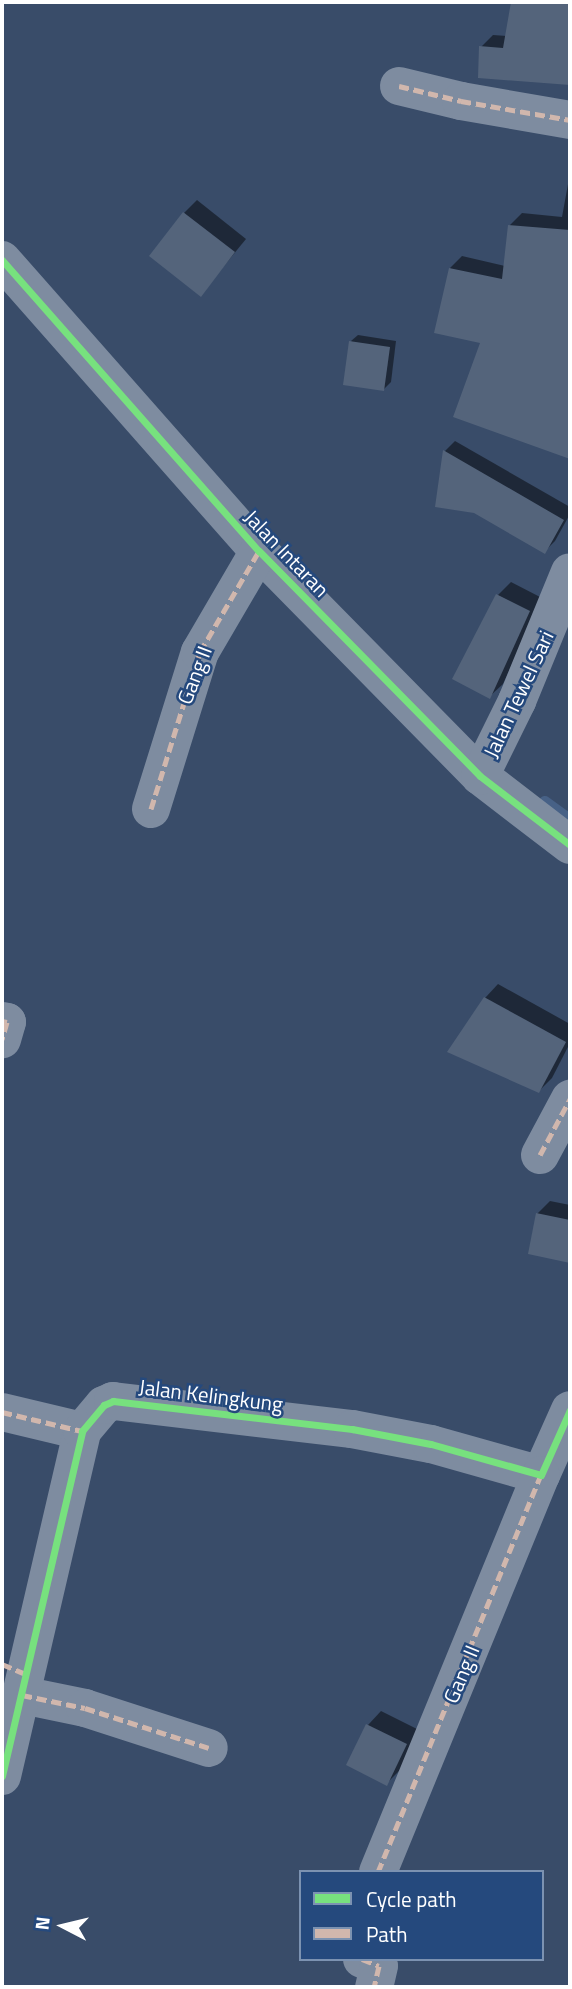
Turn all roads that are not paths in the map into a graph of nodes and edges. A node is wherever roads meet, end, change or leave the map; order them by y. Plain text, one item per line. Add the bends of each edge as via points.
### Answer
1 (399, 86) dead end
2 (570, 120) edge
3 (2, 260) edge
4 (258, 551) junction
5 (570, 572) edge
6 (480, 776) junction
7 (151, 809) dead end
8 (570, 845) edge
9 (2, 1021) edge
10 (2, 1039) edge
11 (570, 1099) edge
12 (540, 1155) dead end
13 (570, 1410) edge
14 (2, 1412) edge
15 (82, 1431) junction
16 (541, 1475) junction
17 (17, 1678) edge
18 (209, 1748) dead end
19 (2, 1776) edge
20 (379, 1870) edge
21 (367, 1961) edge
22 (374, 1987) edge

1 - 2 street
3 - 4 street, Jalan Intaran
4 - 6 street, Jalan Intaran
4 - 7 street, Gang II via 200,653
5 - 6 street, Jalan Tewel Sari via 517,701
6 - 8 street, Jalan Intaran
9 - 10 street via 7,1022
11 - 12 street
13 - 16 street
14 - 15 street
15 - 16 street, Jalan Kelingkung via 95,1412 113,1401 366,1432 431,1444
15 - 17 street, Jalan Kelingkung
16 - 20 street, Gang II
17 - 18 street via 85,1708
17 - 19 street, Jalan Kelingkung
21 - 22 street via 379,1966

